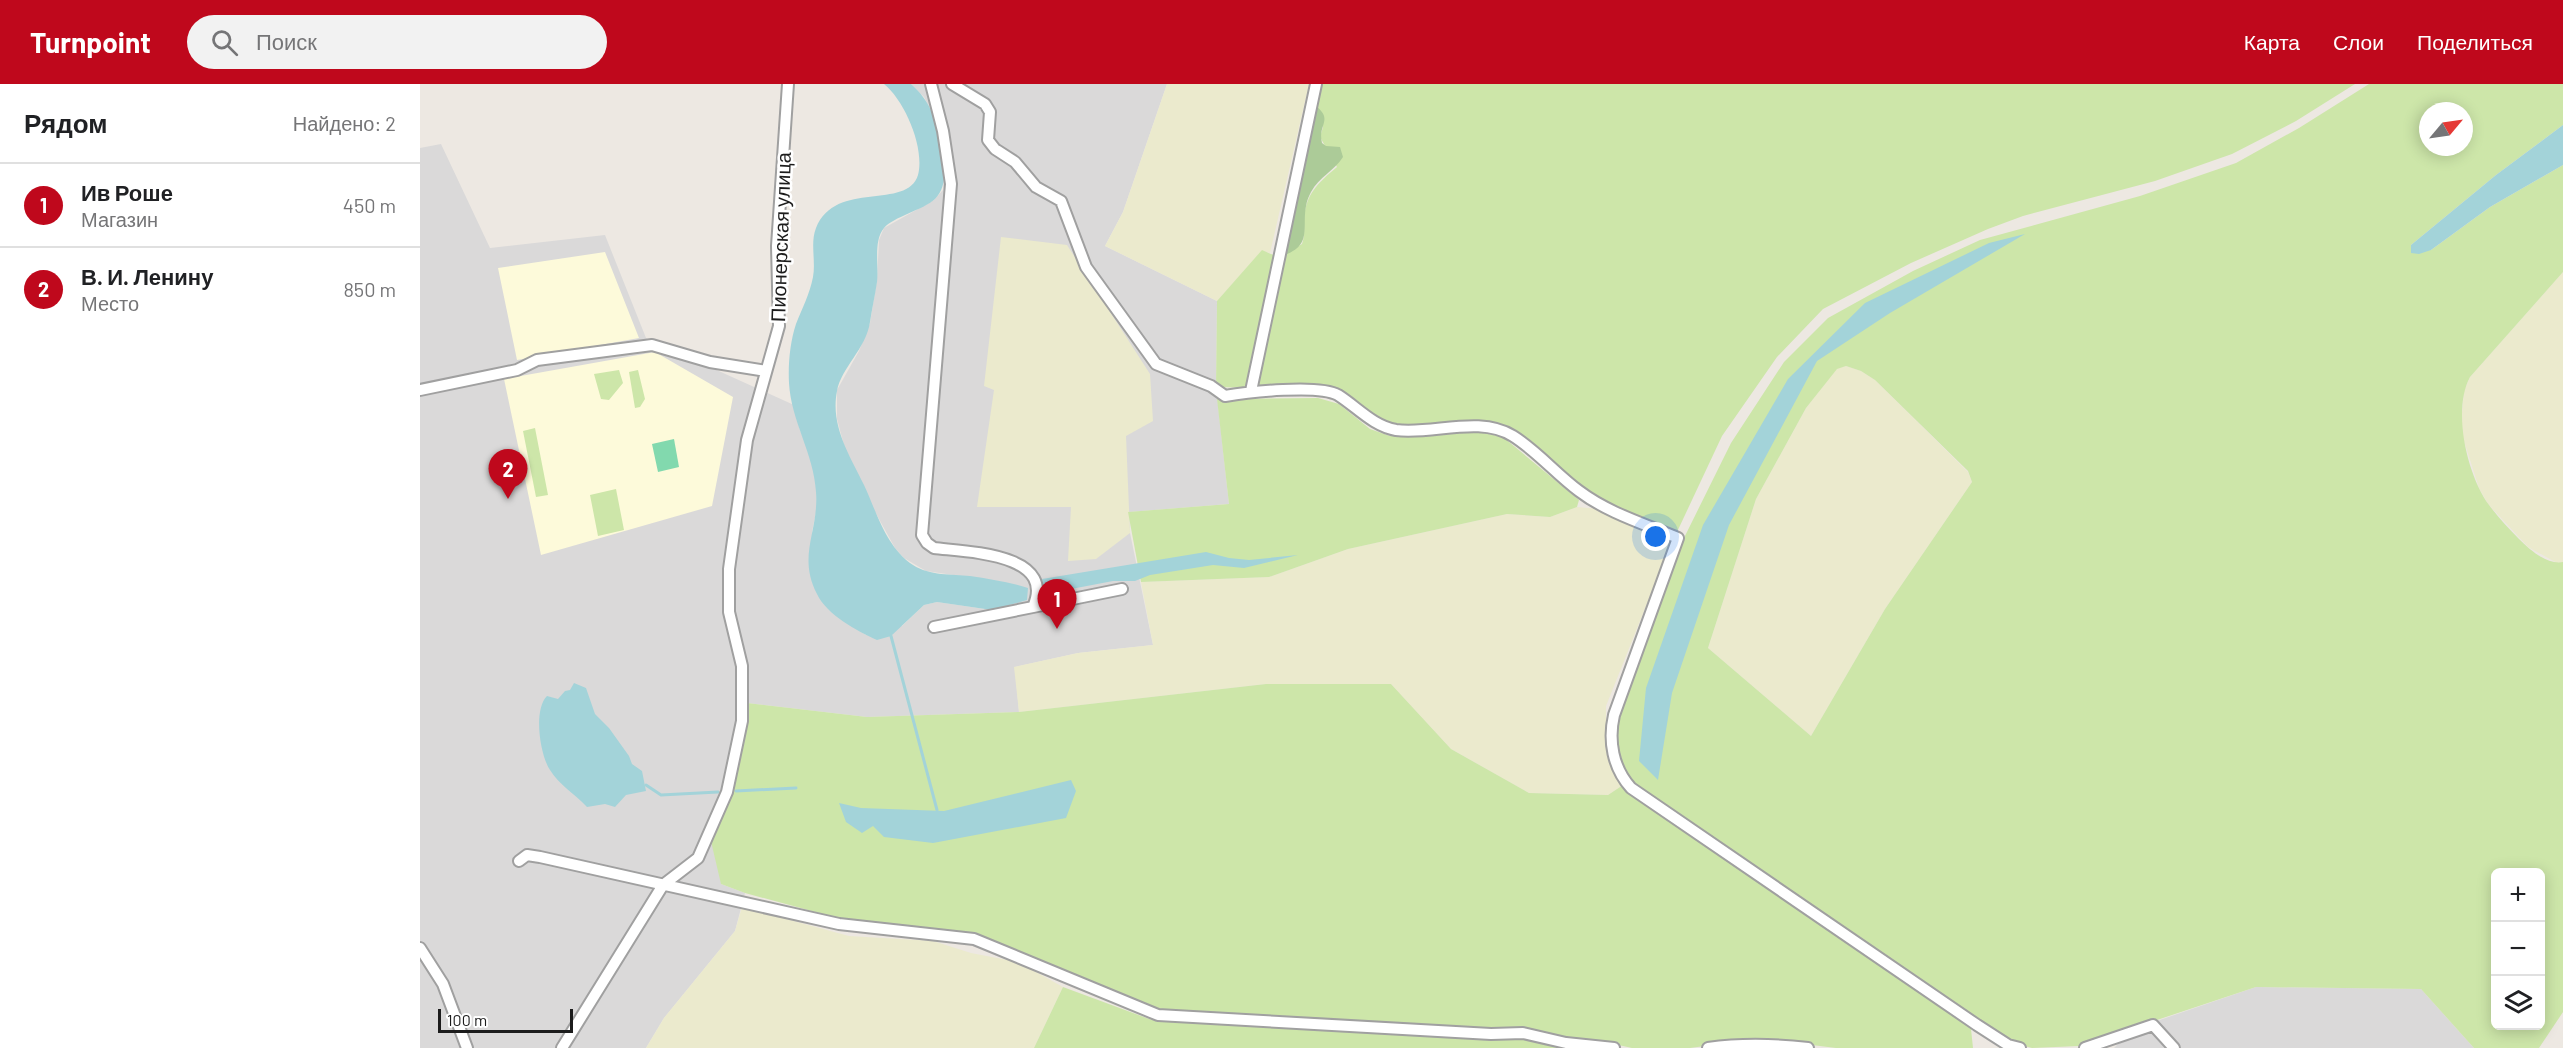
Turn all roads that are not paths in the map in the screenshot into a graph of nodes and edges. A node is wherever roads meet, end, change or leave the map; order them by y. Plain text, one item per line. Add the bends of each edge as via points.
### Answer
1 (788, 84) edge
2 (931, 84) edge
3 (952, 84) edge
4 (1316, 84) edge
5 (766, 371) junction
6 (420, 390) edge
7 (1251, 391) junction
8 (1122, 589) dead end
9 (1033, 607) junction
10 (934, 627) dead end
11 (519, 861) dead end
12 (663, 885) junction
13 (420, 948) edge
14 (467, 1048) edge
15 (562, 1048) edge
16 (1614, 1048) edge
17 (1708, 1048) edge
18 (1808, 1048) edge
19 (2020, 1048) edge
20 (2085, 1048) edge
21 (2174, 1048) edge

1 - 5 street, Пионерская улица via 777,246 779,326
2 - 9 street via 951,184 922,535 934,548 1002,557 1026,567 1035,579 1038,596
3 - 7 street via 985,104 990,112 988,140 995,149 1015,162 1036,187 1061,201 1086,267 1156,364 1211,386 1225,396
4 - 7 street
5 - 6 street via 710,362 652,345 537,360 517,370
5 - 12 street, Пионерская улица via 747,440 729,569 729,612 742,666 742,721 727,792 698,858
7 - 19 street via 1336,394 1366,417 1396,430 1494,428 1512,436 1597,503 1678,538 1611,728 1613,756 1624,780 1977,1025 2008,1045
8 - 9 street
9 - 10 street
11 - 12 street via 533,856
12 - 15 street
12 - 16 street via 839,924 974,939 1158,1014 1523,1033
13 - 14 street via 443,984
17 - 18 street via 1771,1043
20 - 21 street via 2153,1025

